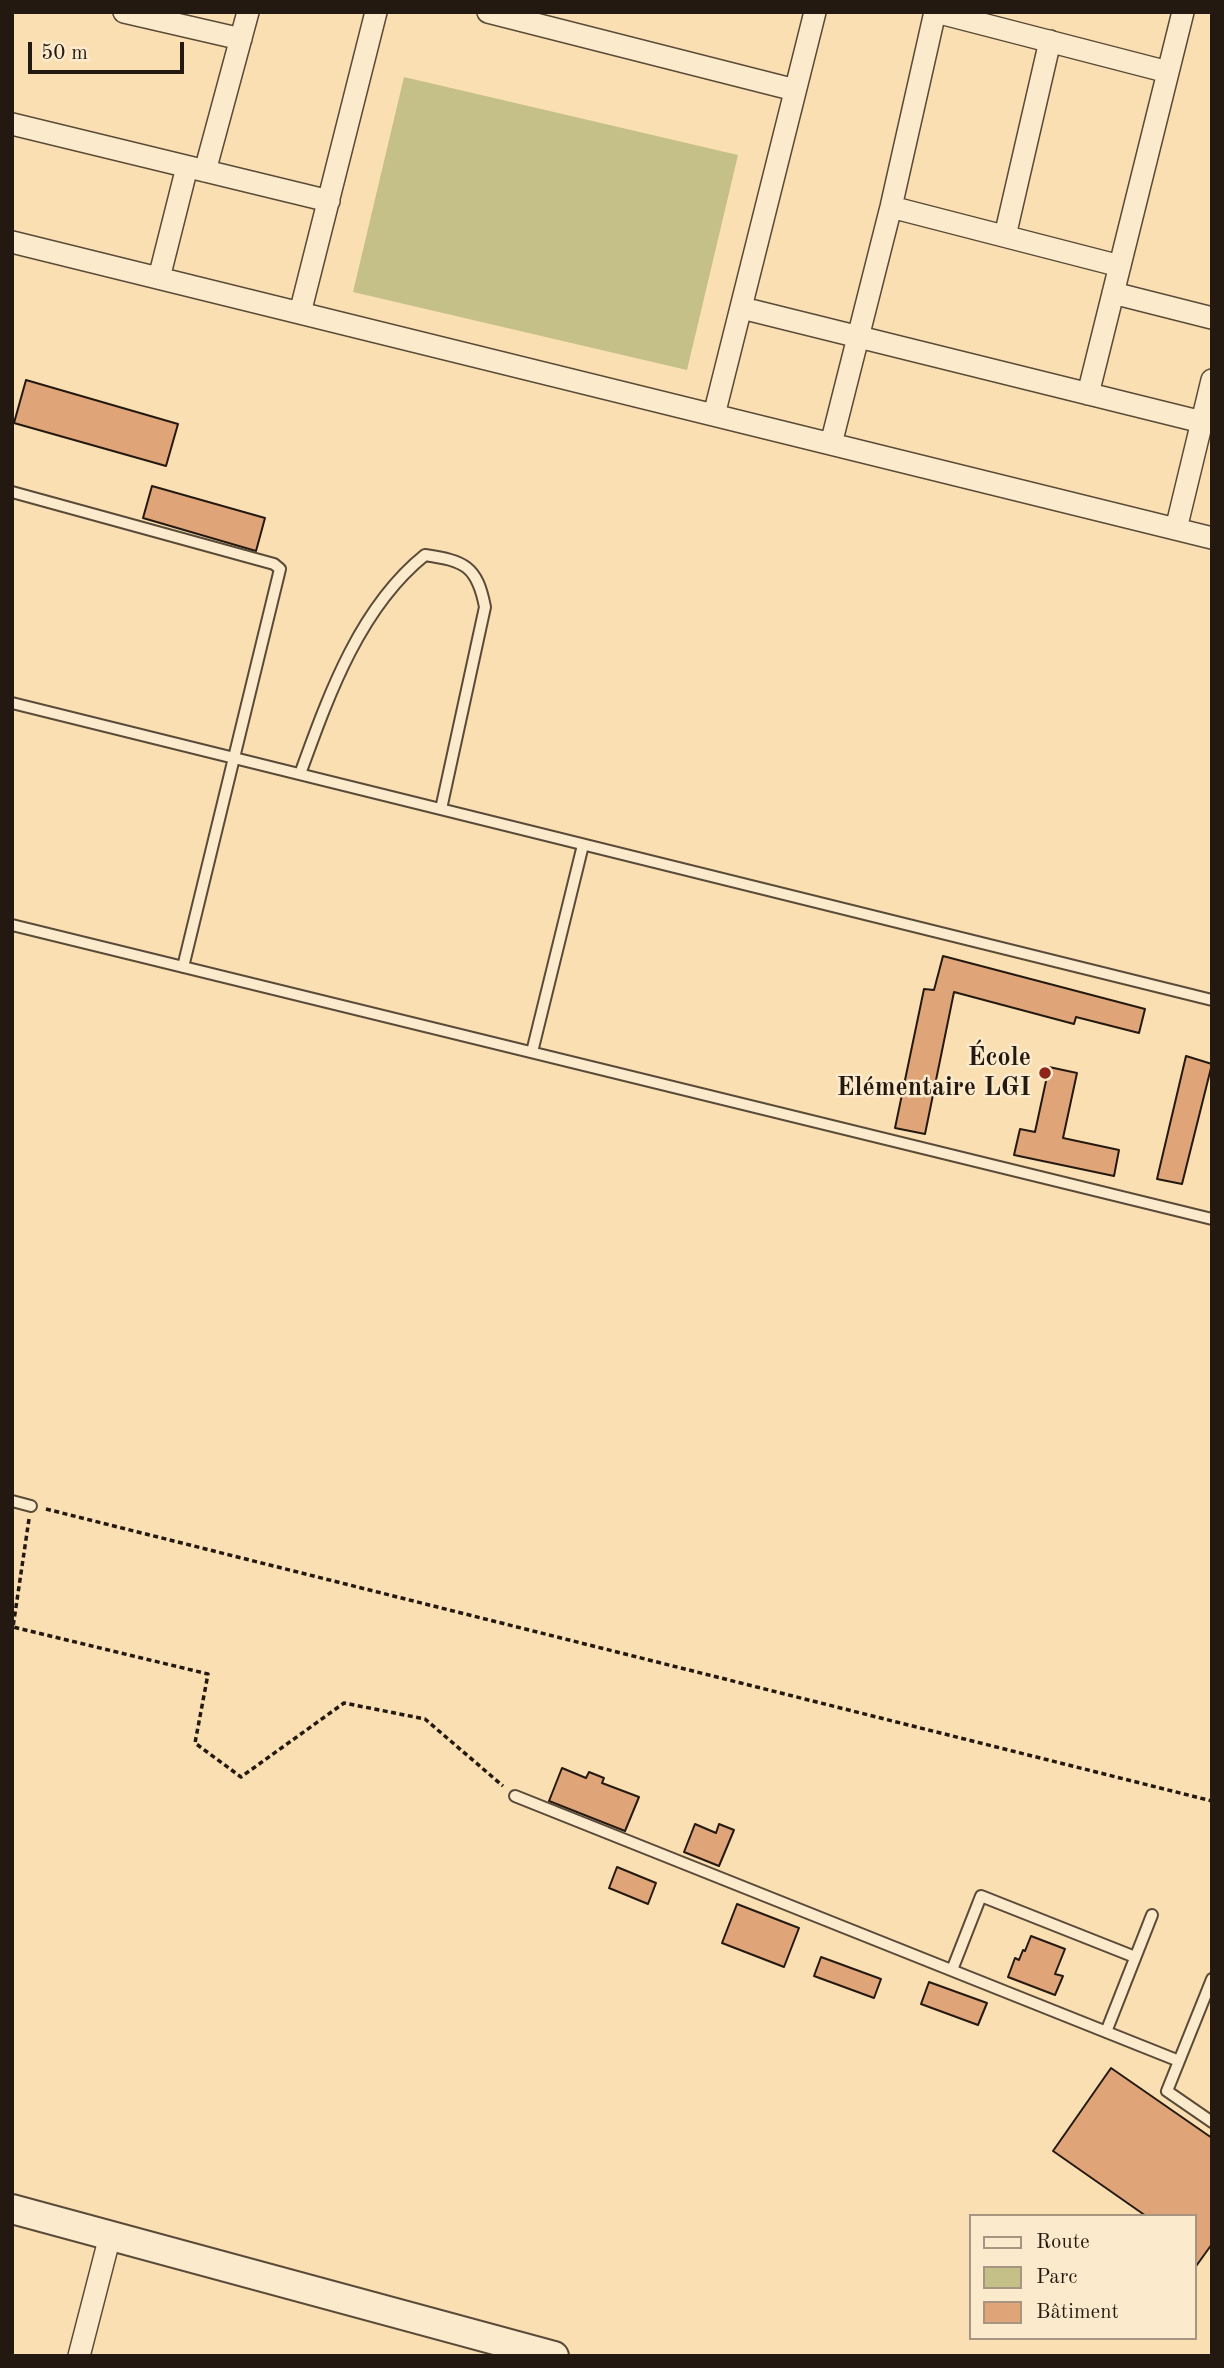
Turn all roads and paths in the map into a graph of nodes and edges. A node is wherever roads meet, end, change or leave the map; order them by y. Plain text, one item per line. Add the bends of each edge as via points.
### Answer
1 (124, 12) edge
2 (248, 12) edge
3 (376, 12) edge
4 (488, 12) edge
5 (815, 12) edge
6 (936, 12) edge
7 (1183, 12) edge
8 (240, 39) junction
9 (1050, 41) junction
10 (1168, 72) junction
11 (795, 90) junction
12 (12, 124) edge
13 (196, 169) junction
14 (329, 201) junction
15 (891, 207) junction
16 (1005, 236) junction
17 (12, 242) edge
18 (1120, 266) junction
19 (159, 278) junction
20 (1113, 293) junction
21 (742, 308) junction
22 (300, 313) junction
23 (1212, 318) edge
24 (858, 337) junction
25 (1212, 380) edge
26 (1088, 394) junction
27 (1206, 412) edge
28 (714, 415) junction
29 (831, 444) junction
30 (12, 492) edge
31 (1175, 529) junction
32 (1212, 538) edge
33 (12, 703) edge
34 (232, 758) junction
35 (300, 774) junction
36 (441, 809) junction
37 (583, 845) junction
38 (12, 925) edge
39 (183, 967) junction
40 (1212, 1000) edge
41 (532, 1052) junction
42 (1212, 1219) edge
43 (12, 1501) edge
44 (31, 1506) junction
45 (515, 1796) joint
46 (1212, 1801) edge
47 (1152, 1915) dead end
48 (1135, 1957) junction
49 (951, 1970) junction
50 (1212, 1979) edge
51 (1106, 2032) junction
52 (1179, 2061) junction
53 (1212, 2122) edge
54 (12, 2209) edge
55 (110, 2236) junction
56 (79, 2356) edge
57 (554, 2356) edge

1 - 8 street
2 - 8 street
3 - 14 street
4 - 11 street
5 - 11 street
6 - 9 street
6 - 15 street
7 - 10 street
8 - 13 street
9 - 10 street
9 - 16 street
10 - 18 street
11 - 21 street
12 - 13 street
13 - 14 street
13 - 19 street
14 - 22 street
15 - 16 street
15 - 24 street
16 - 18 street
17 - 19 street
18 - 20 street
19 - 22 street
20 - 23 street
20 - 26 street
21 - 24 street
21 - 28 street
22 - 28 street
24 - 26 street
24 - 29 street
25 - 27 street
26 - 27 street
27 - 31 street
28 - 29 street
29 - 31 street
30 - 34 lane via 278,566
31 - 32 street
33 - 34 lane
34 - 35 lane
34 - 39 lane
35 - 36 lane
35 - 36 lane via 324,709 364,626 404,572 425,555 447,558 470,569 480,581 485,607
36 - 37 lane
37 - 40 lane
37 - 41 lane
38 - 39 lane
39 - 41 lane
41 - 42 lane
43 - 44 lane
44 - 45 path via 13,1627 208,1674 195,1743 241,1777 344,1703 425,1720
44 - 46 path
45 - 49 lane
47 - 48 lane
48 - 49 lane via 981,1896
48 - 51 lane
49 - 51 lane
50 - 52 lane
51 - 52 lane
52 - 53 lane via 1167,2091
54 - 55 street
55 - 56 street
55 - 57 street

